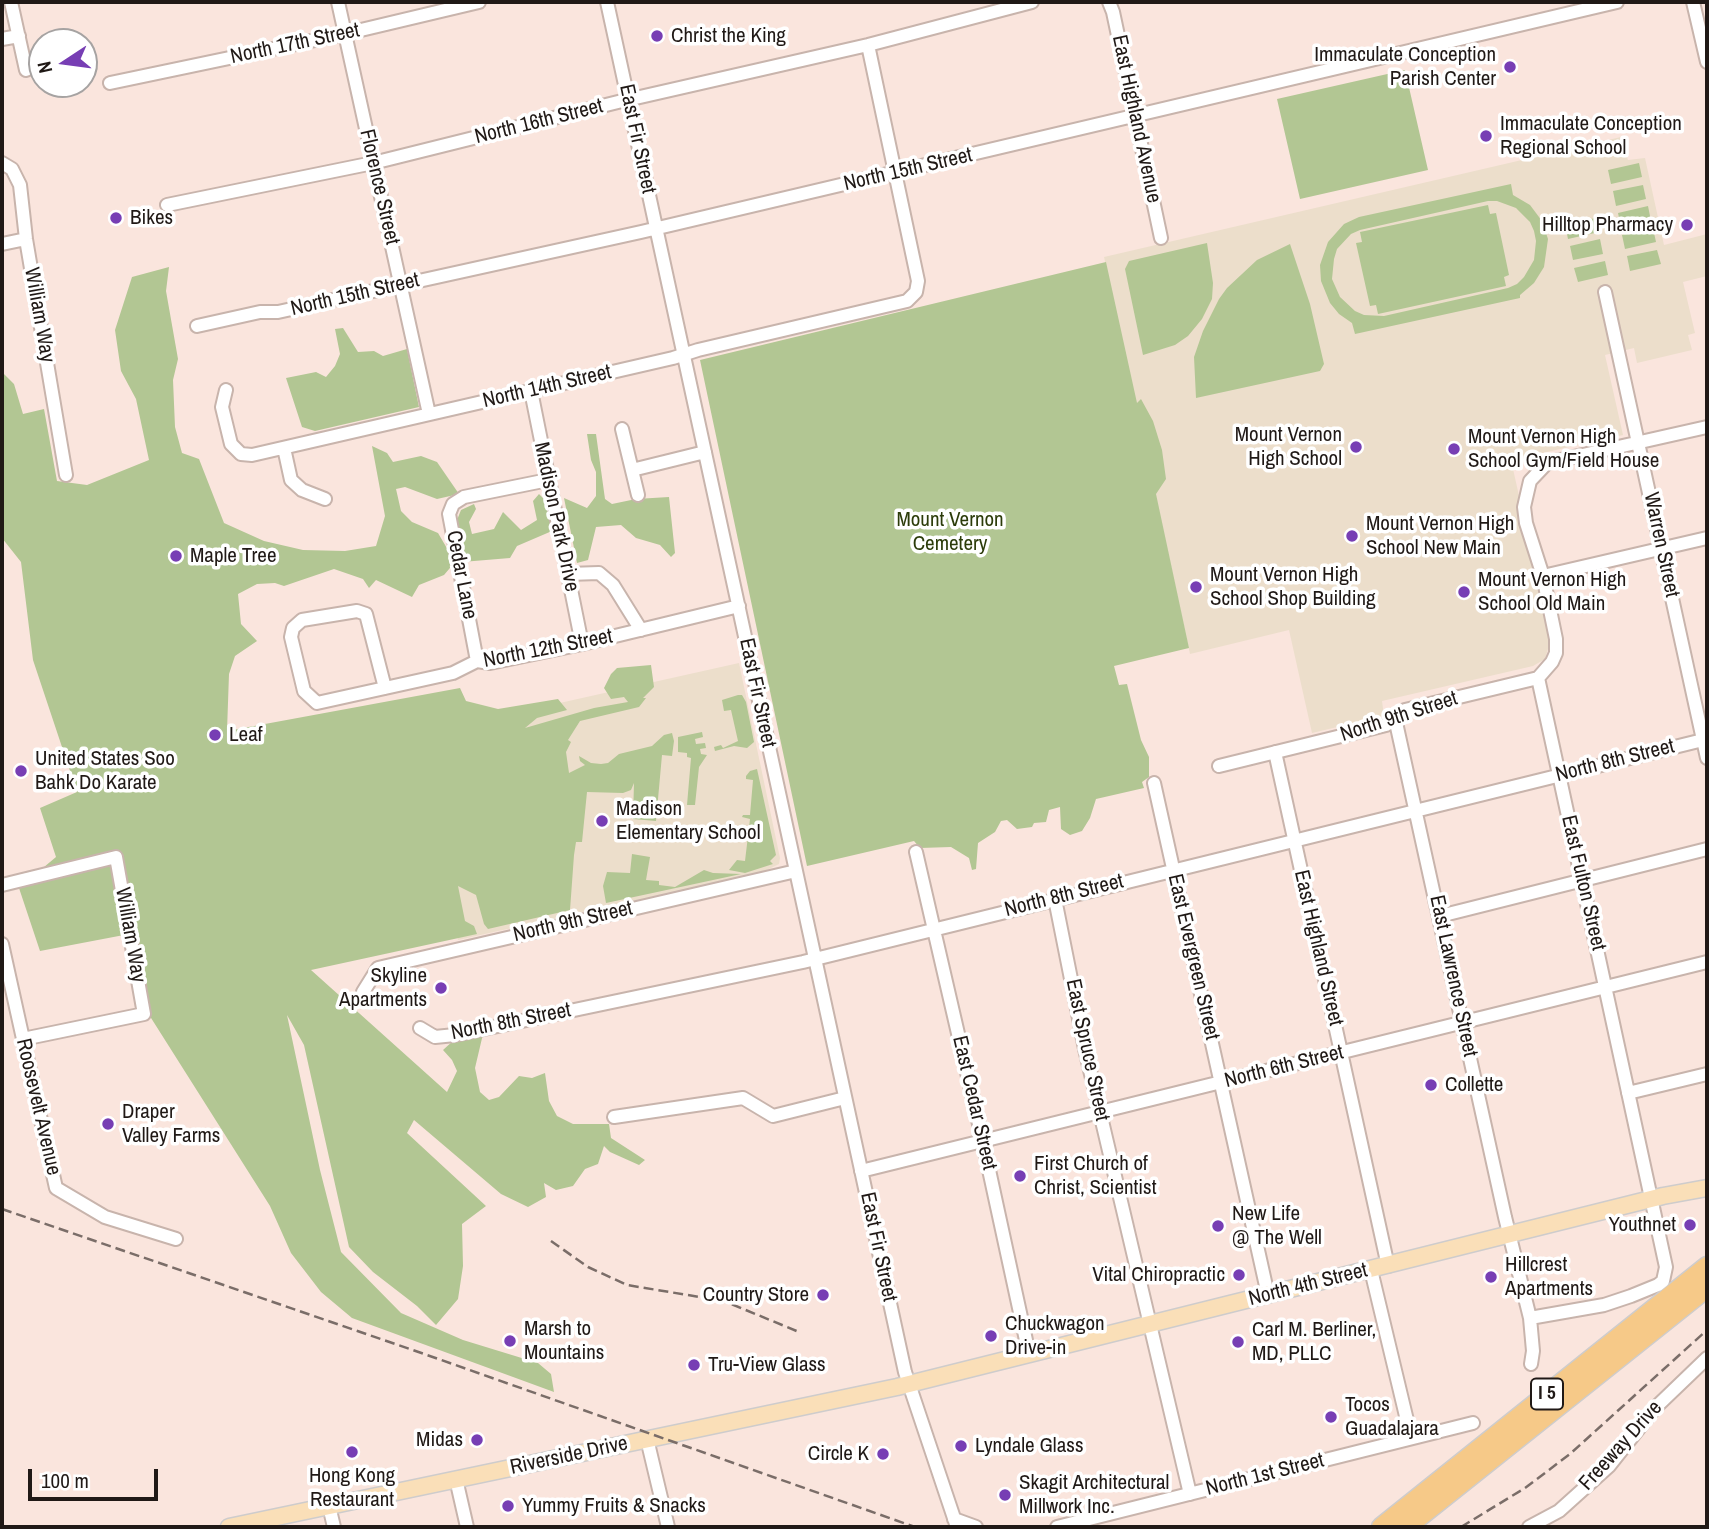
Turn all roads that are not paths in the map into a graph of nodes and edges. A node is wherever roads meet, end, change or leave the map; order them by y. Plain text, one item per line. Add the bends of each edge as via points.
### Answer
1 (11, 2) edge
2 (338, 2) edge
3 (479, 2) edge
4 (607, 2) edge
5 (1032, 2) edge
6 (1109, 2) edge
7 (1617, 2) edge
8 (1693, 2) edge
9 (344, 34) junction
10 (19, 36) junction
11 (2, 39) edge
12 (868, 45) junction
13 (1707, 62) edge
14 (26, 70) dead end
15 (110, 83) dead end
16 (628, 100) junction
17 (1136, 117) junction
18 (2, 163) edge
19 (373, 163) junction
20 (896, 173) junction
21 (167, 205) dead end
22 (656, 228) junction
23 (1161, 238) dead end
24 (26, 239) junction
25 (2, 244) edge
26 (402, 284) junction
27 (1605, 292) dead end
28 (197, 326) dead end
29 (684, 354) junction
30 (226, 390) dead end
31 (531, 391) junction
32 (429, 414) junction
33 (1707, 427) edge
34 (622, 429) dead end
35 (1638, 442) junction
36 (284, 448) junction
37 (705, 452) junction
38 (632, 470) junction
39 (66, 475) dead end
40 (548, 480) junction
41 (638, 495) dead end
42 (325, 499) dead end
43 (1707, 538) edge
44 (1661, 548) junction
45 (568, 573) junction
46 (1543, 576) junction
47 (739, 606) junction
48 (641, 630) junction
49 (583, 644) junction
50 (477, 661) junction
51 (1538, 678) junction
52 (386, 688) junction
53 (1395, 718) junction
54 (1705, 739) edge
55 (1275, 752) junction
56 (1707, 758) edge
57 (1219, 766) dead end
58 (1558, 775) junction
59 (1154, 783) dead end
60 (1417, 810) junction
61 (1294, 840) junction
62 (1707, 849) edge
63 (916, 852) dead end
64 (1173, 870) junction
65 (796, 871) junction
66 (1582, 881) junction
67 (2, 885) edge
68 (1055, 899) junction
69 (1440, 916) junction
70 (935, 928) junction
71 (2, 944) edge
72 (815, 959) junction
73 (1707, 962) edge
74 (1606, 988) junction
75 (363, 992) dead end
76 (1463, 1022) junction
77 (420, 1028) dead end
78 (23, 1039) junction
79 (1341, 1052) junction
80 (1707, 1074) edge
81 (1221, 1083) junction
82 (1628, 1093) junction
83 (845, 1098) junction
84 (1100, 1112) junction
85 (614, 1116) dead end
86 (983, 1141) junction
87 (861, 1171) junction
88 (1707, 1188) edge
89 (1651, 1200) junction
90 (1509, 1235) junction
91 (176, 1239) dead end
92 (1388, 1266) junction
93 (1707, 1266) edge
94 (1371, 1270) junction
95 (1707, 1288) edge
96 (1268, 1295) junction
97 (1530, 1318) junction
98 (1150, 1324) junction
99 (1029, 1354) junction
100 (1707, 1358) edge
101 (1531, 1364) dead end
102 (909, 1384) junction
103 (1473, 1423) dead end
104 (1411, 1437) junction
105 (647, 1439) junction
106 (456, 1479) junction
107 (1190, 1494) junction
108 (329, 1506) junction
109 (956, 1523) edge
110 (1384, 1525) edge
111 (229, 1527) edge
112 (334, 1527) edge
113 (467, 1527) edge
114 (668, 1527) edge
115 (976, 1527) edge
116 (1058, 1527) edge
117 (1407, 1527) edge
118 (1529, 1527) edge

1 - 10 street
2 - 9 street, Florence Street
3 - 9 street, North 17th Street
4 - 16 street, East Fir Street
5 - 12 street, North 16th Street
6 - 17 street, East Highland Avenue
7 - 17 street, North 15th Street
8 - 13 street
9 - 15 street, North 17th Street
9 - 19 street, Florence Street
10 - 11 street
10 - 14 street
12 - 16 street, North 16th Street
12 - 20 street
16 - 19 street, North 16th Street
16 - 22 street, East Fir Street
17 - 20 street, North 15th Street
17 - 23 street, East Highland Avenue
18 - 24 street, William Way via 12,169 19,186
19 - 21 street, North 16th Street
19 - 26 street, Florence Street
20 - 22 street, North 15th Street
20 - 29 street, North 14th Street via 918,281 916,292 907,301
22 - 26 street, North 15th Street
22 - 29 street, East Fir Street
24 - 25 street
24 - 39 street, William Way
26 - 28 street, North 15th Street
26 - 32 street, Florence Street
27 - 35 street, Warren Street
29 - 31 street, North 14th Street
29 - 37 street, East Fir Street
30 - 36 street, North 14th Street via 222,407 231,444 252,456
31 - 32 street, North 14th Street
31 - 40 street, Madison Park Drive
32 - 36 street, North 14th Street
33 - 35 street
34 - 38 street
35 - 44 street, Warren Street
35 - 46 street via 1539,468 1530,481 1524,507
36 - 42 street via 291,480
37 - 38 street
37 - 47 street, East Fir Street
38 - 41 street
40 - 45 street, Madison Park Drive
40 - 50 street, Cedar Lane via 464,497 453,504 449,514
43 - 44 street
44 - 46 street
44 - 54 street, Warren Street
45 - 48 street via 599,573 613,584
45 - 49 street, Madison Park Drive
46 - 51 street via 1556,653
47 - 48 street, North 12th Street
47 - 65 street, East Fir Street
48 - 49 street, North 12th Street
49 - 50 street, North 12th Street via 490,663
50 - 52 street, North 12th Street via 453,673
51 - 53 street, North 9th Street via 1405,710
51 - 58 street, East Fulton Street
52 - 52 street, North 12th Street via 366,614 357,611 302,620 293,628 291,637 304,691 317,704
53 - 55 street, North 9th Street via 1385,725
53 - 60 street, East Lawrence Street
54 - 56 street, Warren Street
54 - 58 street, North 8th Street
55 - 57 street, North 9th Street
55 - 61 street, East Highland Street
58 - 60 street, North 8th Street
58 - 66 street, East Fulton Street
59 - 64 street, East Evergreen Street
60 - 61 street, North 8th Street
60 - 69 street, East Lawrence Street
61 - 64 street, North 8th Street
61 - 79 street, East Highland Street
62 - 66 street
63 - 70 street, East Cedar Street
64 - 68 street, North 8th Street
64 - 81 street, East Evergreen Street
65 - 72 street, East Fir Street
65 - 75 street, North 9th Street via 377,968
66 - 69 street
66 - 74 street, East Fulton Street
67 - 78 street, William Way via 116,857 144,1014
68 - 70 street, North 8th Street
68 - 84 street, East Spruce Street
69 - 76 street, East Lawrence Street
70 - 72 street, North 8th Street
70 - 86 street, East Cedar Street
71 - 78 street, Roosevelt Avenue
72 - 77 street, North 8th Street via 455,1035 435,1037
72 - 83 street, East Fir Street
73 - 74 street, North 6th Street
74 - 76 street, North 6th Street
74 - 82 street, East Fulton Street
76 - 79 street, North 6th Street
76 - 90 street, East Lawrence Street
78 - 91 street, Roosevelt Avenue via 56,1188 105,1217
79 - 81 street, North 6th Street
79 - 92 street, East Highland Street
80 - 82 street
81 - 84 street, North 6th Street
81 - 96 street, East Evergreen Street
82 - 89 street, East Fulton Street
83 - 85 street via 773,1116 743,1098
83 - 87 street, East Fir Street
84 - 86 street, North 6th Street
84 - 98 street, East Spruce Street
86 - 87 street, North 6th Street
86 - 99 street, East Cedar Street
87 - 102 street, East Fir Street
88 - 89 main road, North 4th Street
89 - 90 main road, North 4th Street
89 - 97 street, East Fulton Street via 1665,1259 1663,1281 1604,1305
90 - 92 main road, North 4th Street
90 - 97 street, East Lawrence Street
92 - 94 main road, North 4th Street
93 - 110 highway, I 5
94 - 96 main road, North 4th Street
94 - 104 street
95 - 117 highway, I 5
96 - 98 main road, North 4th Street
97 - 101 street, East Lawrence Street
98 - 99 main road, North 4th Street
98 - 107 street, East Spruce Street
99 - 102 main road, North 4th Street
100 - 118 street, Freeway Drive via 1655,1408 1609,1466 1559,1511
102 - 105 main road, Riverside Drive
102 - 109 street, East Fir Street
103 - 104 street, North 1st Street
104 - 107 street, North 1st Street
105 - 106 main road, Riverside Drive
105 - 114 street
106 - 108 main road, Riverside Drive
106 - 113 street
107 - 116 street, North 1st Street
108 - 111 main road, Riverside Drive
108 - 112 street
109 - 115 street

